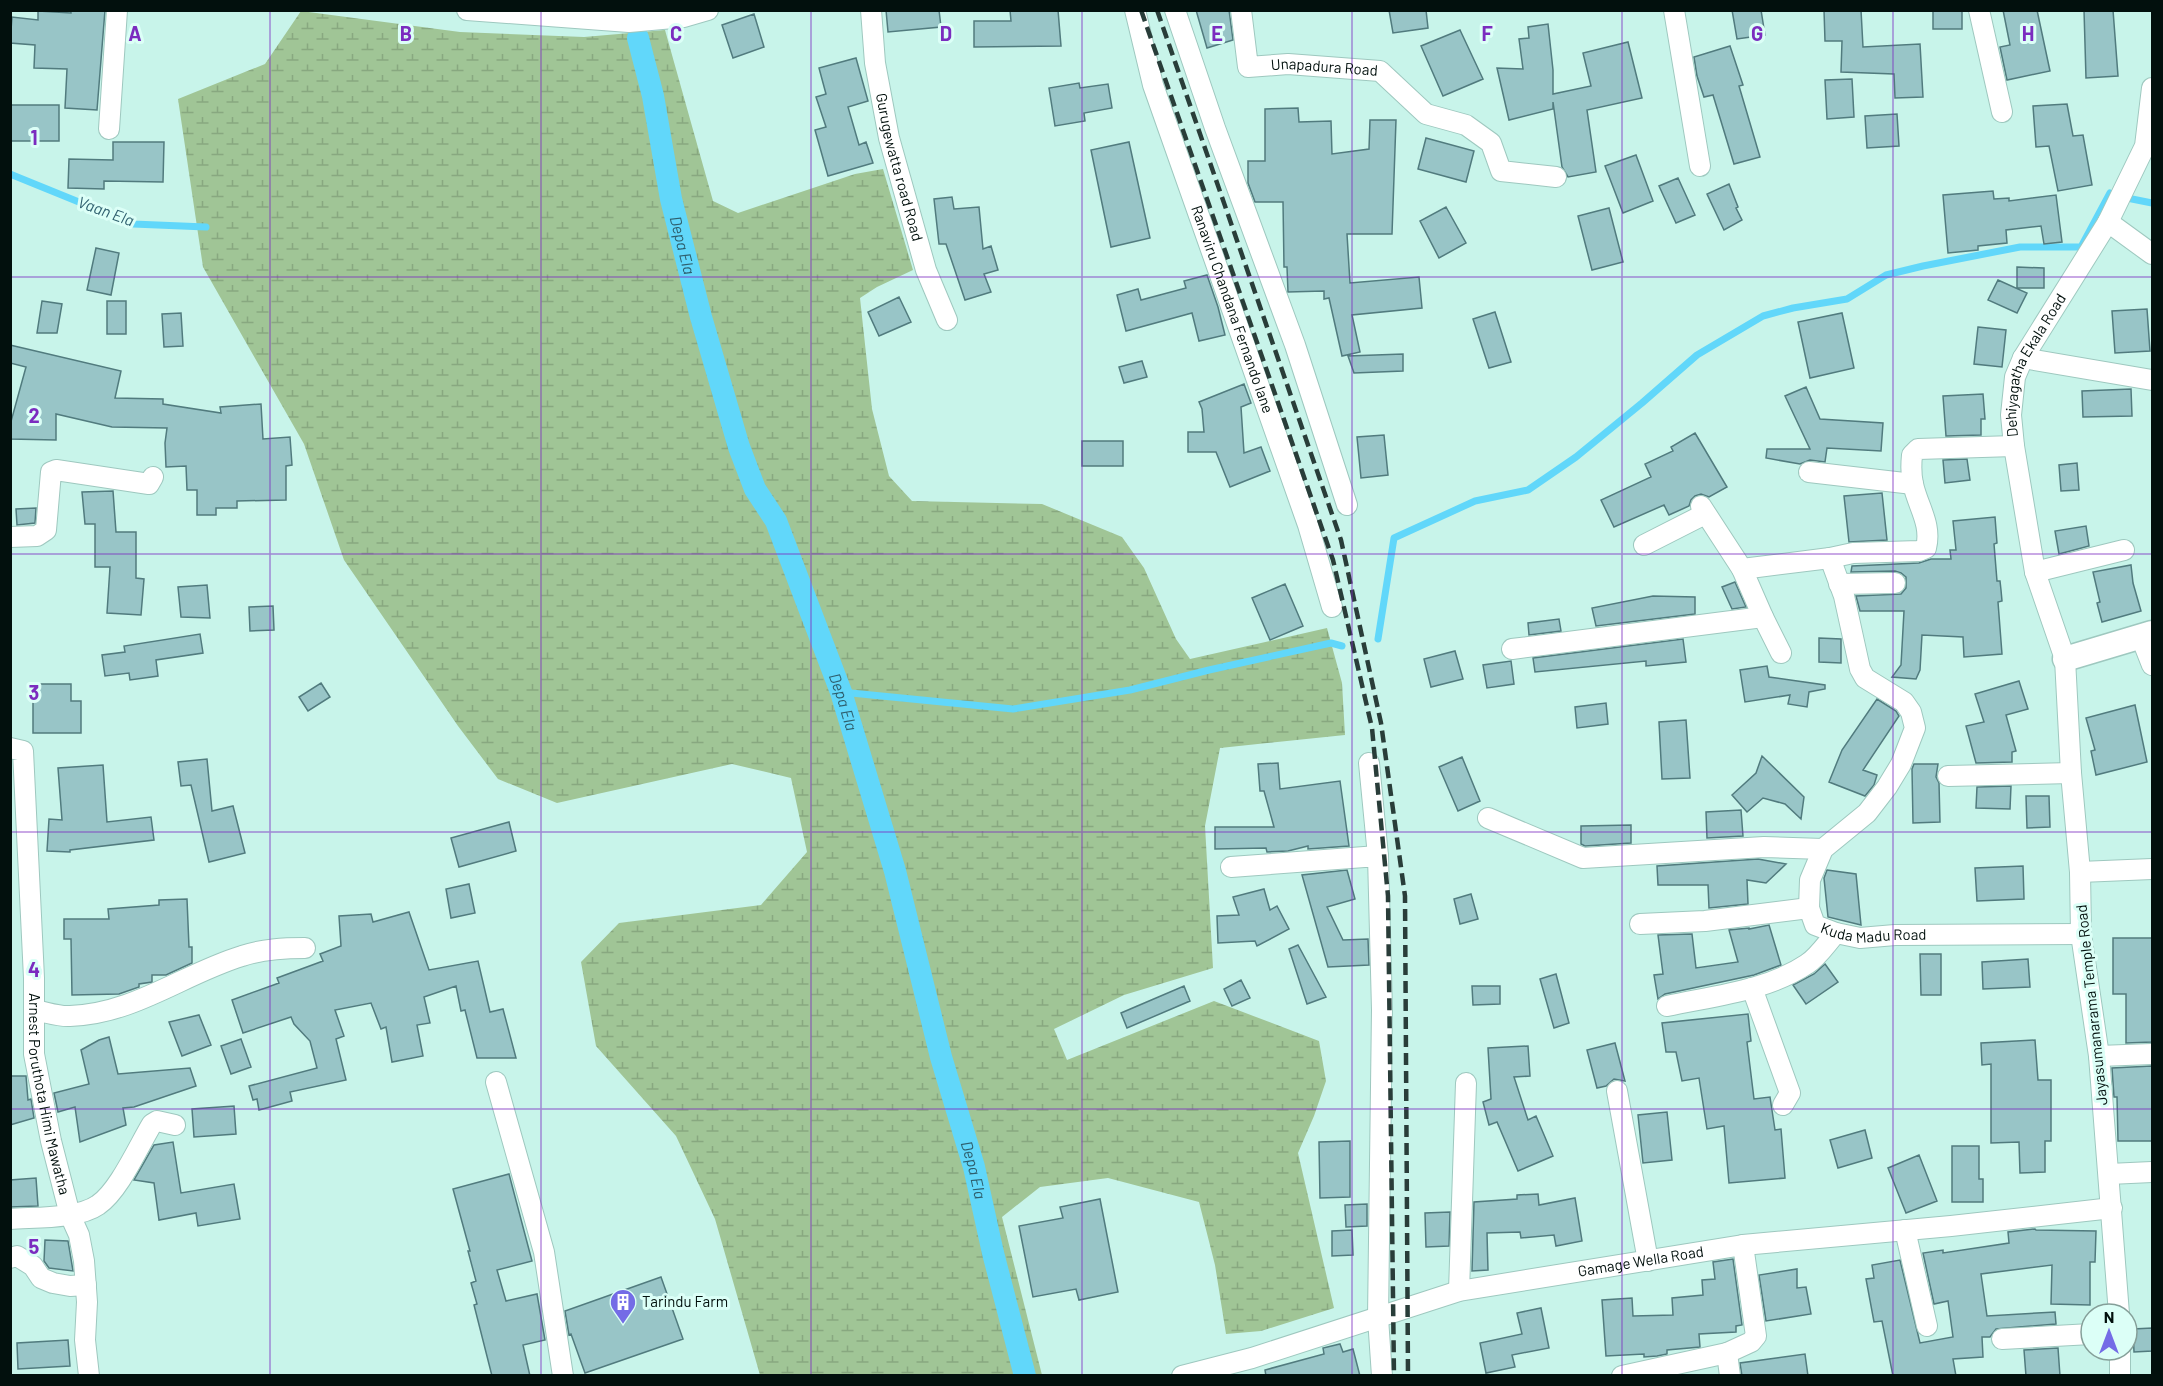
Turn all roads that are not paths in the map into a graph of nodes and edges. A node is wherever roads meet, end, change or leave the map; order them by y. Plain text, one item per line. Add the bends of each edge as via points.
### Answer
1 (117, 10) edge
2 (467, 10) edge
3 (708, 10) edge
4 (871, 10) edge
5 (1135, 10) edge
6 (1175, 10) edge
7 (1241, 10) edge
8 (1674, 10) edge
9 (1979, 10) edge
10 (2152, 88) edge
11 (2002, 112) dead end
12 (109, 129) dead end
13 (2149, 146) edge
14 (1700, 166) dead end
15 (1556, 177) dead end
16 (2108, 222) junction
17 (2152, 254) edge
18 (947, 320) dead end
19 (2023, 358) junction
20 (2152, 380) edge
21 (2014, 446) junction
22 (1809, 472) dead end
23 (153, 477) dead end
24 (1913, 484) junction
25 (1347, 506) dead end
26 (10, 537) edge
27 (1644, 545) dead end
28 (2124, 550) dead end
29 (1830, 558) junction
30 (1742, 569) junction
31 (2035, 572) junction
32 (1896, 583) dead end
33 (1839, 584) junction
34 (1332, 607) dead end
35 (1763, 617) junction
36 (2147, 635) edge
37 (1512, 649) dead end
38 (1781, 653) dead end
39 (2064, 659) junction
40 (2152, 665) edge
41 (10, 748) edge
42 (1369, 763) dead end
43 (2071, 773) junction
44 (1948, 776) dead end
45 (1488, 818) dead end
46 (1823, 849) junction
47 (19, 854) edge
48 (1378, 856) junction
49 (1231, 867) dead end
50 (2152, 868) edge
51 (2080, 872) junction
52 (1809, 908) junction
53 (1640, 924) dead end
54 (1836, 933) junction
55 (2081, 934) junction
56 (305, 948) dead end
57 (1752, 988) junction
58 (1667, 1006) dead end
59 (34, 1010) junction
60 (2152, 1054) edge
61 (2098, 1056) junction
62 (496, 1082) dead end
63 (1466, 1083) dead end
64 (1617, 1091) dead end
65 (1783, 1105) dead end
66 (175, 1125) dead end
67 (2152, 1172) edge
68 (2109, 1174) junction
69 (2112, 1208) junction
70 (70, 1215) junction
71 (10, 1219) edge
72 (1905, 1230) junction
73 (1743, 1245) junction
74 (10, 1258) edge
75 (1648, 1261) junction
76 (86, 1285) junction
77 (1459, 1291) junction
78 (2118, 1302) edge
79 (1378, 1318) junction
80 (1927, 1326) dead end
81 (2079, 1335) edge
82 (2002, 1339) dead end
83 (1727, 1353) junction
84 (89, 1376) edge
85 (563, 1376) edge
86 (1182, 1376) edge
87 (1382, 1376) edge
88 (1622, 1376) edge
89 (1730, 1376) edge

1 - 12 street
2 - 3 street via 629,22 684,17
4 - 18 street, Gurugewatta road Road via 875,63 889,138 926,270
5 - 34 street, Ranaviru Chandana Fernando lane via 1154,85 1304,514
6 - 25 street via 1295,345
7 - 15 street, Unapadura Road via 1248,67 1288,64 1380,71 1426,114 1466,125 1491,143 1501,171
8 - 14 street
9 - 11 street
10 - 13 street, Dehiyagatha Ekala Road
13 - 16 street, Dehiyagatha Ekala Road
16 - 17 street
16 - 19 street, Dehiyagatha Ekala Road
19 - 20 street
19 - 21 street, Dehiyagatha Ekala Road via 2015,377 2011,415
21 - 24 street via 1918,449 1912,455
21 - 31 street, Dehiyagatha Ekala Road
22 - 24 street
23 - 26 street via 149,484 51,472 46,530 37,536
24 - 29 street via 1929,537 1926,548
27 - 30 street via 1703,510
28 - 31 street
29 - 30 street
29 - 33 street, Kuda Madu Road
30 - 35 street
31 - 39 street, Dehiyagatha Ekala Road
32 - 33 street
33 - 46 street, Kuda Madu Road via 1860,669 1865,678 1904,702 1915,728 1887,787 1867,813
35 - 37 street
35 - 38 street
36 - 39 street
36 - 40 street
39 - 43 street, Jayasumanarama Temple Road
41 - 47 street, Arnest Poruthota Himi Mawatha via 23,752
42 - 48 street
43 - 44 street
43 - 51 street, Jayasumanarama Temple Road
45 - 46 street via 1583,858 1764,848
46 - 52 street, Kuda Madu Road via 1810,880
47 - 59 street, Arnest Poruthota Himi Mawatha
48 - 49 street
48 - 79 street via 1382,1010
50 - 51 street
51 - 55 street, Jayasumanarama Temple Road
52 - 53 street via 1705,921
52 - 54 street, Kuda Madu Road via 1815,925
54 - 55 street, Kuda Madu Road via 1860,938
54 - 57 street via 1808,964
55 - 61 street, Jayasumanarama Temple Road
56 - 59 street via 273,949 242,956 153,996 106,1012 68,1016
57 - 58 street
57 - 65 street via 1790,1093
59 - 70 street, Arnest Poruthota Himi Mawatha via 36,1070
60 - 61 street
61 - 68 street, Jayasumanarama Temple Road
62 - 85 street via 544,1252
63 - 77 street
64 - 75 street
66 - 70 street via 157,1121 152,1124 110,1194 97,1206
67 - 68 street
68 - 69 street, Jayasumanarama Temple Road
69 - 72 street, Gamage Wella Road
69 - 78 street, Jayasumanarama Temple Road
70 - 71 street
70 - 76 street, Arnest Poruthota Himi Mawatha via 80,1244
72 - 73 street, Gamage Wella Road
72 - 80 street
73 - 75 street, Gamage Wella Road
73 - 83 street via 1756,1336
74 - 76 street via 17,1256 33,1266 41,1278 53,1283
75 - 77 street, Gamage Wella Road
76 - 84 street, Arnest Poruthota Himi Mawatha
77 - 79 street, Gamage Wella Road
79 - 86 street, Gamage Wella Road
79 - 87 street
81 - 82 street
83 - 88 street
83 - 89 street

